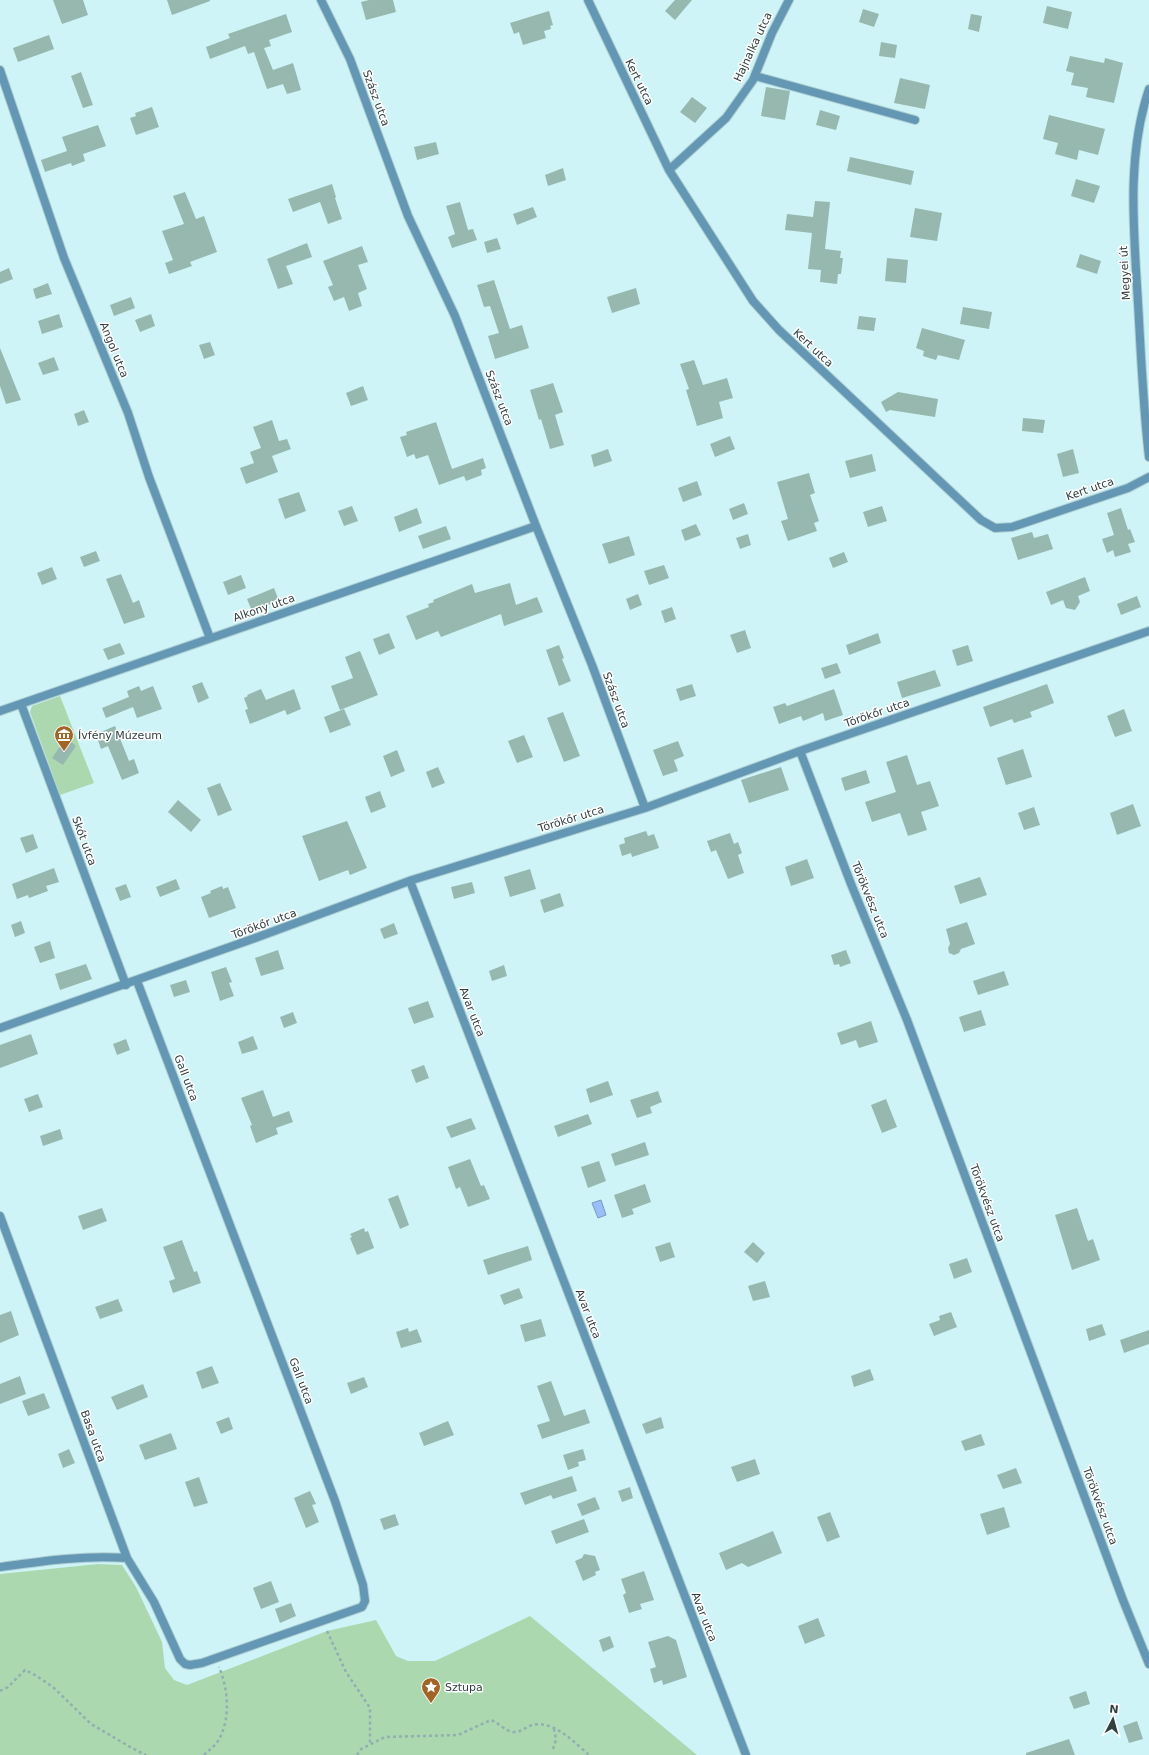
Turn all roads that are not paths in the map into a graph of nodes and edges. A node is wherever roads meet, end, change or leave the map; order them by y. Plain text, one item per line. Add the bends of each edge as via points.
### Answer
1 (321, 0) edge
2 (588, 0) edge
3 (789, 0) edge
4 (0, 70) edge
5 (755, 76) junction
6 (1149, 88) edge
7 (915, 120) dead end
8 (669, 170) junction
9 (1149, 458) edge
10 (1149, 477) edge
11 (536, 526) junction
12 (1149, 631) edge
13 (210, 638) junction
14 (22, 704) junction
15 (0, 711) edge
16 (800, 751) junction
17 (645, 808) junction
18 (410, 881) junction
19 (137, 981) junction
20 (126, 985) junction
21 (0, 1028) edge
22 (0, 1216) edge
23 (127, 1558) junction
24 (0, 1567) edge
25 (179, 1657) joint
26 (1149, 1664) edge
27 (746, 1755) edge

1 - 11 street, Szász utca via 350,59 408,216 455,316
2 - 8 street, Kert utca
3 - 5 street, Hajnalka utca via 772,33
4 - 13 street, Angol utca via 64,258 128,413 149,477
5 - 7 street
5 - 8 street, Hajnalka utca via 726,118
6 - 9 street, Megyei út via 1138,135 1132,206
8 - 10 street, Kert utca via 764,315 988,526 999,529 1012,527 1128,488
11 - 13 street, Alkony utca
11 - 17 street, Szász utca
12 - 16 street, Törökőr utca
13 - 14 street, Alkony utca
14 - 15 street, Alkony utca
14 - 20 street, Skót utca
16 - 17 street, Törökőr utca
16 - 26 street, Törökvész utca via 907,1020
17 - 18 street, Törökőr utca
18 - 19 street, Törökőr utca
18 - 27 street, Avar utca
19 - 20 street, Törökőr utca
19 - 25 street, Gall utca via 335,1501 363,1585 365,1600 362,1607 215,1659 192,1665 183,1662
20 - 21 street, Törökőr utca
22 - 23 street, Basa utca
23 - 24 street via 68,1558
23 - 25 street, Basa utca via 154,1602

